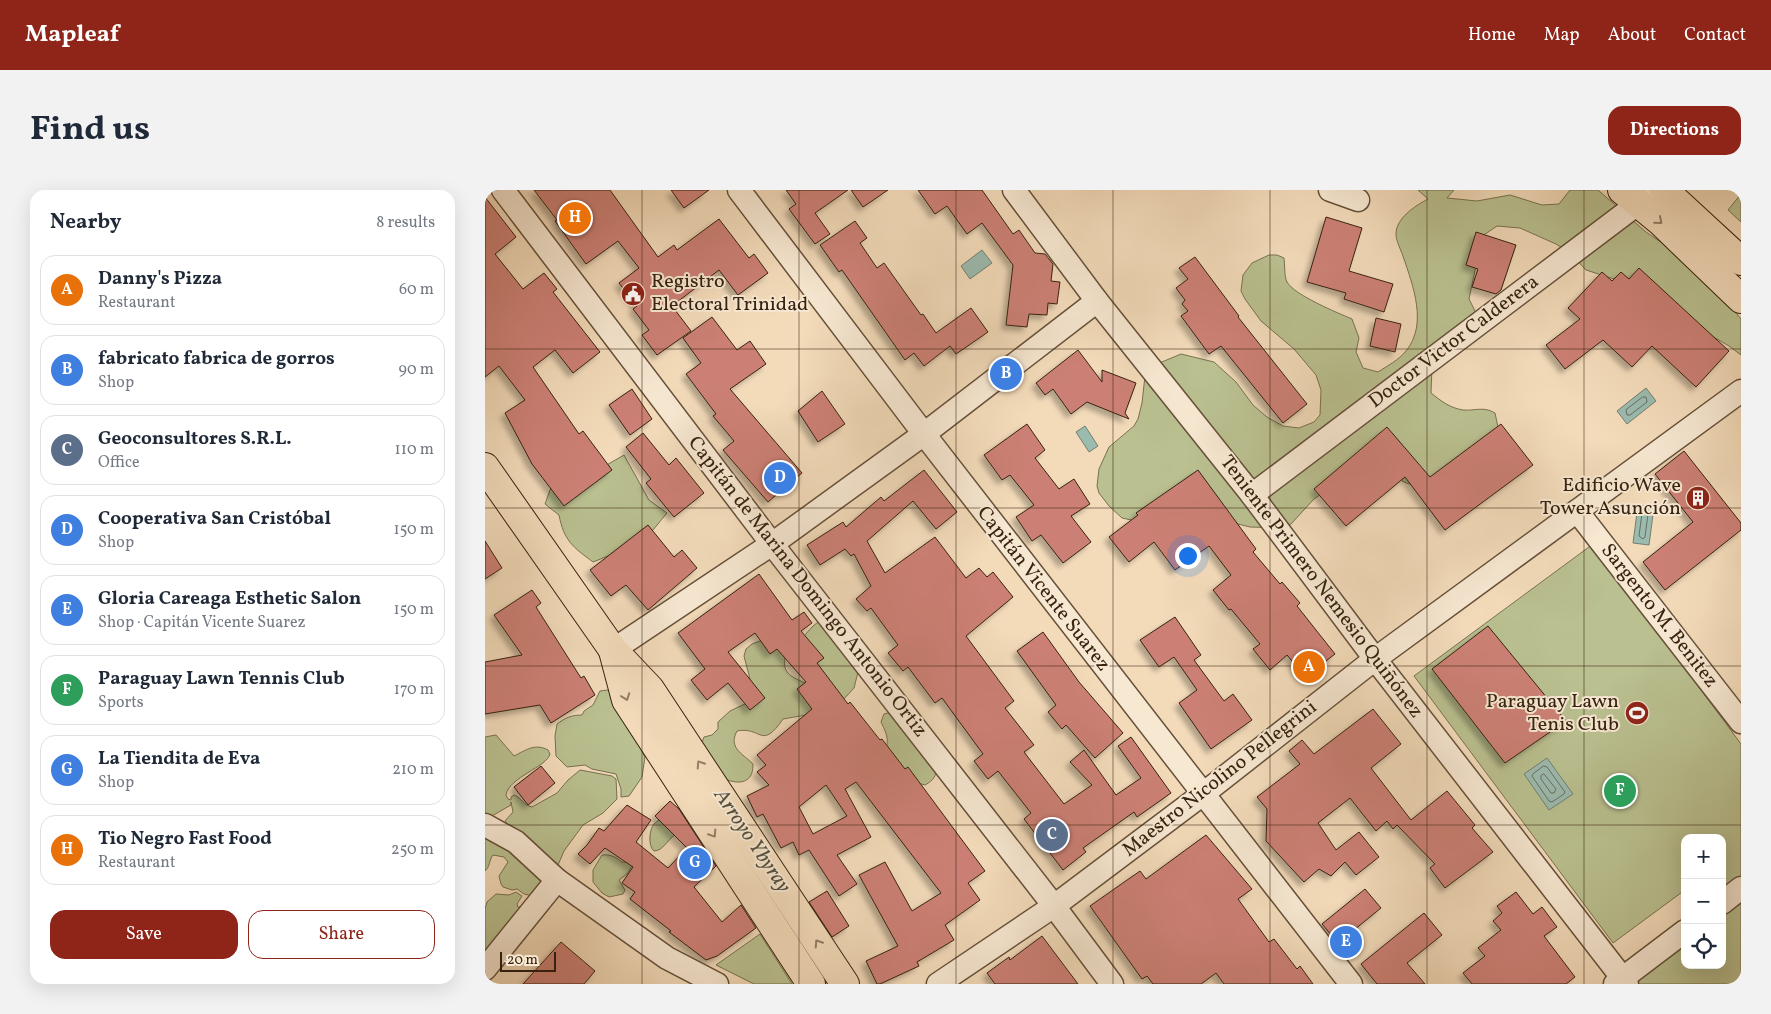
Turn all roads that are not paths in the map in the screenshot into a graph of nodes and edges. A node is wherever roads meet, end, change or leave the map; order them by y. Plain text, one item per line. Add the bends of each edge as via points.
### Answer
1 (503, 190) edge
2 (739, 190) edge
3 (1014, 190) edge
4 (1330, 190) edge
5 (1664, 190) edge
6 (1639, 195) edge
7 (1358, 200) dead end
8 (1741, 261) edge
9 (1741, 299) edge
10 (1097, 300) junction
11 (1741, 391) edge
12 (924, 434) junction
13 (485, 467) edge
14 (1252, 495) junction
15 (1577, 511) junction
16 (772, 544) junction
17 (613, 650) junction
18 (1375, 659) junction
19 (1741, 722) edge
20 (1203, 794) junction
21 (485, 825) edge
22 (557, 880) junction
23 (1741, 888) edge
24 (1726, 900) edge
25 (1054, 906) junction
26 (1681, 934) edge
27 (485, 969) edge
28 (1621, 982) edge
29 (717, 984) edge
30 (811, 984) edge
31 (845, 984) edge
32 (938, 984) edge
33 (1112, 984) edge
34 (1351, 984) edge

1 - 16 street, Capitán de Marina Domingo Antonio Ortiz
2 - 12 street, Capitán Vicente Suarez
3 - 10 street, Teniente Primero Nemesio Quiñónez
4 - 7 street
5 - 8 main road
6 -> 9 main road via 1661,222
6 - 14 street, Doctor Victor Calderera
10 - 12 street
10 - 14 street, Teniente Primero Nemesio Quiñónez
11 - 15 street, Maestro Nicolino Pellegrini
12 - 16 street
12 - 20 street, Capitán Vicente Suarez
13 - 17 main road
14 - 18 street, Teniente Primero Nemesio Quiñónez
15 - 18 street, Maestro Nicolino Pellegrini
15 - 19 street, Sargento M. Benitez
16 - 17 street
16 - 25 street, Capitán de Marina Domingo Antonio Ortiz
17 -> 30 main road via 625,700
31 -> 17 main road via 650,688
18 - 20 street, Maestro Nicolino Pellegrini
18 - 28 street, Teniente Primero Nemesio Quiñónez
20 - 25 street, Maestro Nicolino Pellegrini
20 - 34 street, Capitán Vicente Suarez
21 - 22 street via 516,842
22 - 27 street
22 - 29 street via 667,958
23 - 24 street
25 - 32 street, Maestro Nicolino Pellegrini
25 - 33 street, Capitán de Marina Domingo Antonio Ortiz
26 - 28 street

